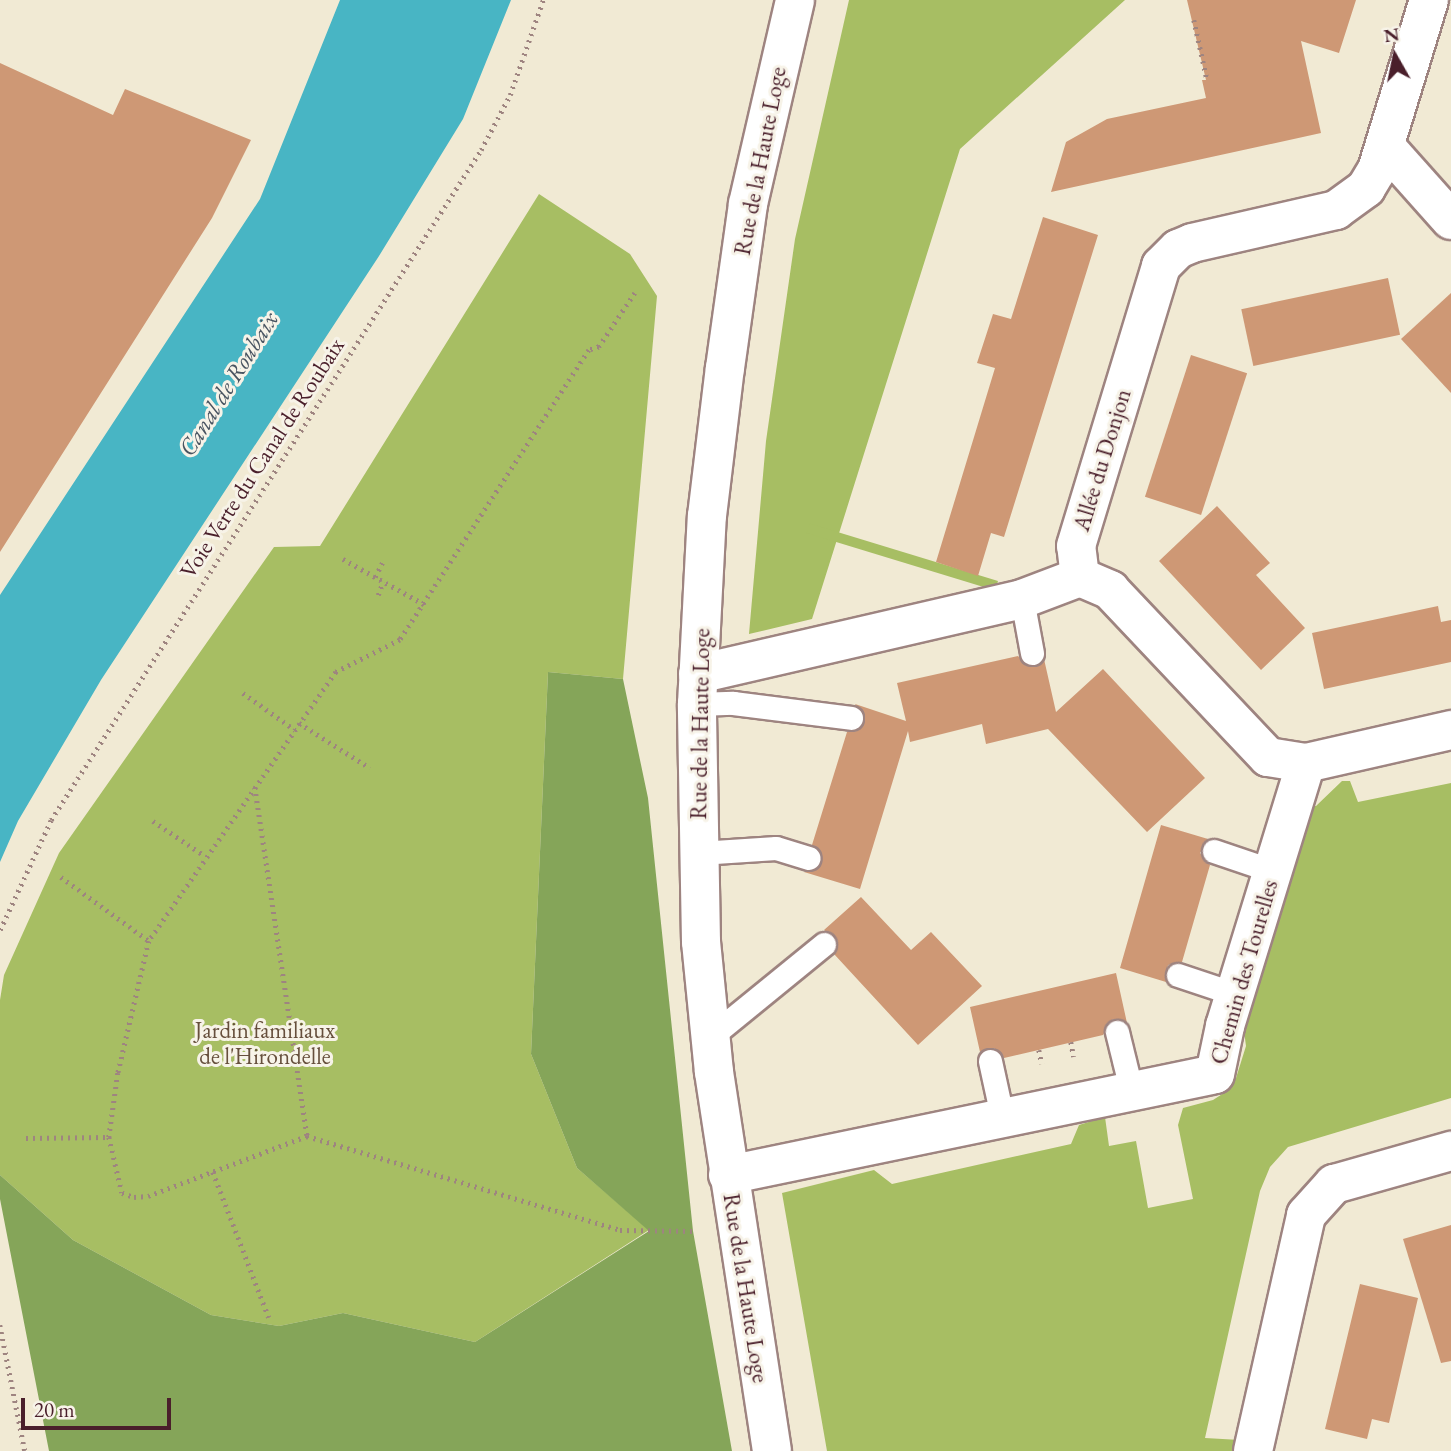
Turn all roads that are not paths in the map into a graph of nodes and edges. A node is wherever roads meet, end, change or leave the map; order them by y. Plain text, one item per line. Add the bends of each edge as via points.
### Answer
1 (795, 0) edge
2 (1429, 0) edge
3 (1385, 146) junction
4 (1451, 220) edge
5 (1080, 577) junction
6 (1022, 599) junction
7 (1032, 653) dead end
8 (698, 689) junction
9 (851, 718) dead end
10 (1451, 730) edge
11 (1306, 763) junction
12 (1214, 851) dead end
13 (699, 853) junction
14 (808, 858) dead end
15 (1273, 871) junction
16 (824, 944) dead end
17 (1178, 975) dead end
18 (1235, 994) junction
19 (1118, 1032) dead end
20 (710, 1037) junction
21 (990, 1061) dead end
22 (1131, 1089) junction
23 (1002, 1116) junction
24 (1451, 1151) edge
25 (728, 1175) junction
26 (772, 1451) edge
27 (1253, 1451) edge

1 - 8 street, Rue de la Haute Loge via 742,245 707,516
2 - 3 street, Allée du Donjon
3 - 4 street
3 - 5 street, Allée du Donjon via 1366,188 1336,210 1192,243 1178,249 1161,266 1076,546
5 - 6 street
5 - 11 street via 1110,590 1251,744 1268,757
6 - 7 lane
6 - 8 street
8 - 9 lane via 733,703
8 - 13 street, Rue de la Haute Loge
10 - 11 street
11 - 15 street, Chemin des Tourelles
12 - 15 lane
13 - 14 lane via 776,848
13 - 20 street, Rue de la Haute Loge
15 - 18 street, Chemin des Tourelles
16 - 20 lane
17 - 18 lane
18 - 22 street, Chemin des Tourelles via 1215,1074 1196,1081
19 - 22 lane
20 - 25 street, Rue de la Haute Loge
21 - 23 lane
22 - 23 street, Chemin des Tourelles
23 - 25 street, Chemin des Tourelles
24 - 27 street via 1334,1184 1306,1215
25 - 26 street, Rue de la Haute Loge

